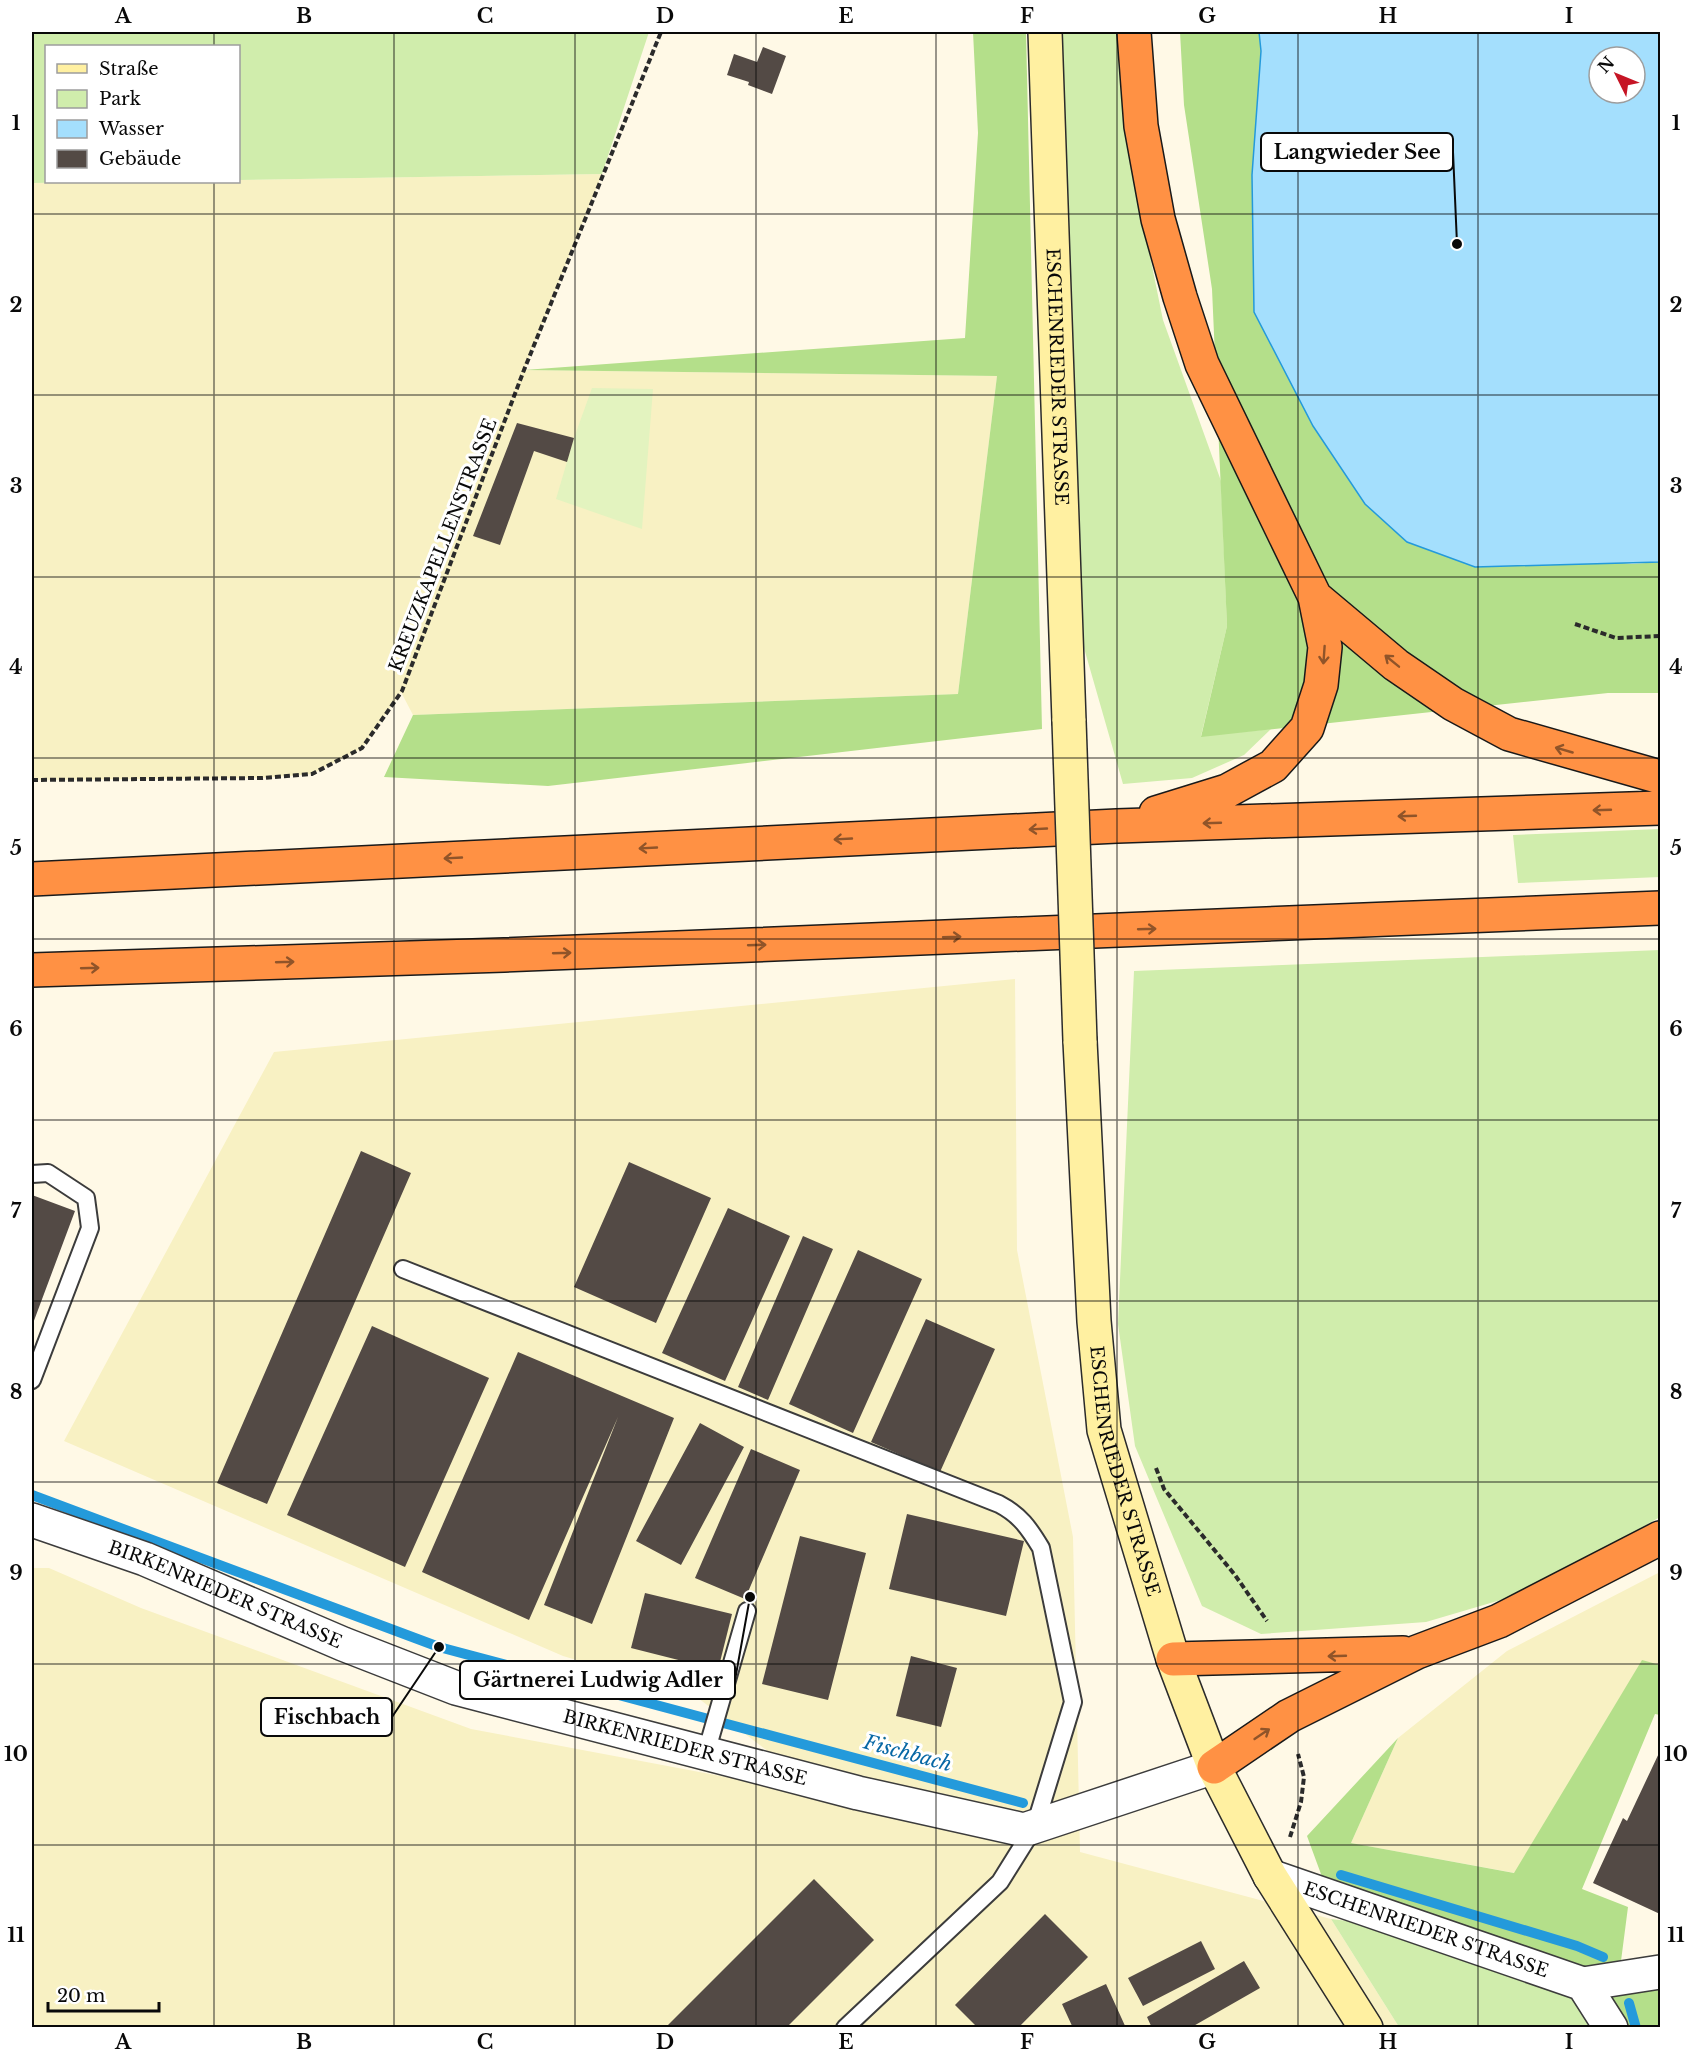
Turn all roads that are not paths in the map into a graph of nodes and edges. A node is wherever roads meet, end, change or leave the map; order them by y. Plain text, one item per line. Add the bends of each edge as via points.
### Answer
1 (1045, 32) edge
2 (1134, 32) edge
3 (1315, 597) junction
4 (1660, 777) edge
5 (1660, 808) edge
6 (1117, 826) junction
7 (32, 879) edge
8 (1653, 911) edge
9 (32, 970) edge
10 (32, 1174) edge
11 (403, 1269) dead end
12 (32, 1380) edge
13 (32, 1520) edge
14 (1660, 1538) edge
15 (747, 1611) dead end
16 (1417, 1652) junction
17 (1173, 1659) junction
18 (707, 1749) junction
19 (1214, 1767) junction
20 (1035, 1826) junction
21 (1270, 1876) junction
22 (1660, 1972) edge
23 (1583, 1984) junction
24 (845, 2028) edge
25 (1366, 2028) edge
26 (1611, 2028) edge

1 - 17 street, ESCHENRIEDER STRASSE, bridge via 1080,1041 1094,1320 1104,1430
2 - 3 highway via 1141,126 1158,219 1180,297 1202,364
4 -> 3 highway via 1509,734 1454,704 1396,665
3 -> 6 highway via 1325,647 1321,685 1306,728 1273,766 1227,791
5 -> 6 highway
6 -> 7 highway
9 -> 8 highway
10 - 12 lane via 48,1173 86,1198 90,1228
11 - 20 lane via 1013,1511 1041,1548 1073,1702
13 - 18 street, BIRKENRIEDER STRASSE via 145,1559 456,1688
14 - 16 highway via 1500,1621
15 - 18 lane
16 -> 17 highway
19 -> 16 highway via 1289,1716
17 - 19 street, ESCHENRIEDER STRASSE
18 - 20 street, BIRKENRIEDER STRASSE via 869,1796 1024,1830
19 - 20 street, BIRKENRIEDER STRASSE
19 - 21 street, ESCHENRIEDER STRASSE
20 - 24 lane via 1000,1882
21 - 23 street, ESCHENRIEDER STRASSE
21 - 25 street, ESCHENRIEDER STRASSE
22 - 23 street, ESCHENRIEDER STRASSE
23 - 26 street

